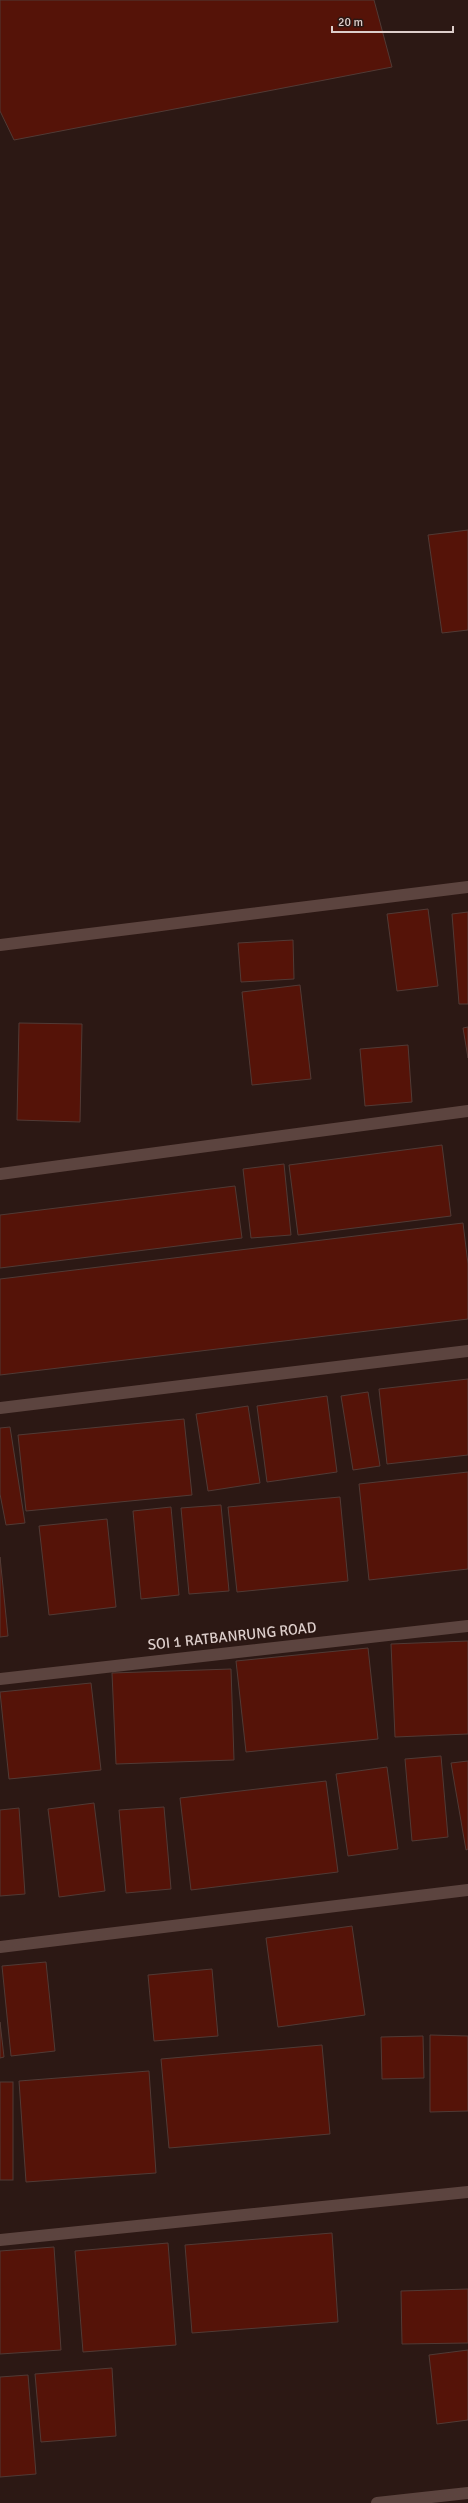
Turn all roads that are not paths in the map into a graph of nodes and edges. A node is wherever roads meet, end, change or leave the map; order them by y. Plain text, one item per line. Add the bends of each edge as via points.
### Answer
1 (468, 887) edge
2 (0, 945) edge
3 (468, 1111) edge
4 (0, 1174) edge
5 (468, 1351) edge
6 (0, 1408) edge
7 (468, 1626) edge
8 (0, 1679) edge
9 (468, 1890) edge
10 (0, 1947) edge
11 (468, 2192) edge
12 (0, 2240) edge
13 (468, 2493) edge
14 (377, 2503) edge

1 - 2 street
3 - 4 street
5 - 6 street
7 - 8 street, SOI 1 RATBANRUNG ROAD
9 - 10 street
11 - 12 street
13 - 14 street

